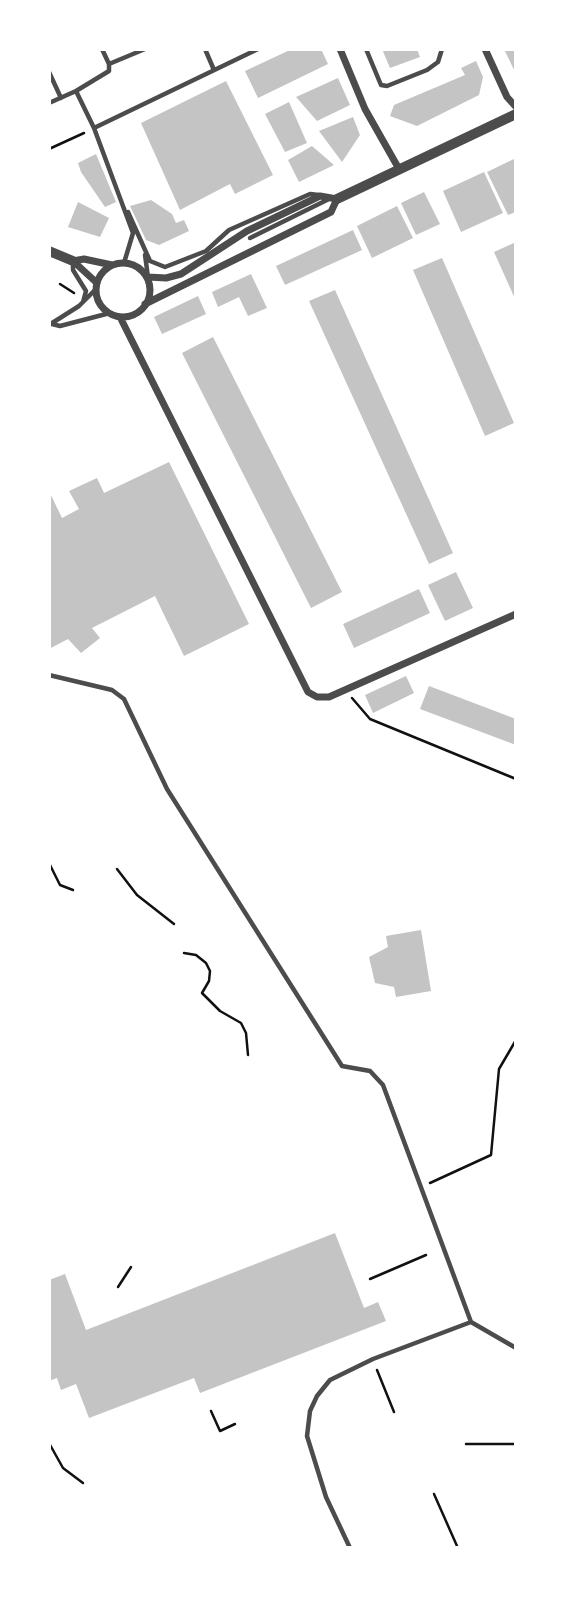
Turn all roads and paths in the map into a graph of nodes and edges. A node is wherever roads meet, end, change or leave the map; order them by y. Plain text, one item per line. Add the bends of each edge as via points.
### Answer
1 (102, 49) edge
2 (145, 49) edge
3 (205, 49) edge
4 (258, 49) edge
5 (340, 49) edge
6 (366, 49) edge
7 (442, 49) edge
8 (485, 49) edge
9 (109, 64) junction
10 (214, 70) junction
11 (49, 72) edge
12 (76, 91) junction
13 (61, 98) junction
14 (49, 103) edge
15 (516, 107) edge
16 (516, 114) edge
17 (94, 128) junction
18 (49, 149) edge
19 (399, 169) junction
20 (320, 196) junction
21 (334, 198) junction
22 (127, 212) junction
23 (250, 238) dead end
24 (143, 247) junction
25 (49, 251) edge
26 (73, 261) junction
27 (124, 263) junction
28 (113, 265) junction
29 (148, 277) junction
30 (97, 286) junction
31 (83, 302) junction
32 (145, 304) junction
33 (110, 313) junction
34 (120, 317) junction
35 (51, 324) edge
36 (516, 614) edge
37 (49, 675) edge
38 (351, 698) dead end
39 (516, 779) edge
40 (49, 863) edge
41 (117, 869) dead end
42 (73, 890) dead end
43 (174, 924) dead end
44 (184, 953) dead end
45 (516, 1040) edge
46 (248, 1055) dead end
47 (421, 1187) junction
48 (426, 1255) dead end
49 (131, 1268) dead end
50 (370, 1279) dead end
51 (118, 1287) dead end
52 (471, 1322) junction
53 (516, 1348) edge
54 (373, 1359) junction
55 (211, 1411) dead end
56 (394, 1412) dead end
57 (235, 1424) dead end
58 (49, 1443) edge
59 (466, 1444) dead end
60 (516, 1444) edge
61 (83, 1483) dead end
62 (434, 1493) dead end
63 (457, 1546) dead end
64 (350, 1548) edge

1 - 9 lane
2 - 9 lane
3 - 10 lane
4 - 10 lane
5 - 19 street via 365,109
6 - 7 lane via 381,85 387,86 427,70 438,62
8 - 15 street
9 - 12 lane via 104,77
10 - 17 lane
11 - 13 lane
12 - 13 lane
12 - 17 lane
13 - 14 lane
16 - 19 street
17 - 18 path
17 - 22 lane
19 - 21 street
20 - 21 street
20 - 24 lane via 310,194 229,230 206,251 172,266 156,265
20 - 29 street via 247,232 181,274
21 - 23 lane
21 - 32 street via 331,212
22 - 24 lane
22 - 27 lane via 133,233
24 - 29 lane
25 - 26 street
26 - 28 street
26 - 30 street
26 - 31 lane via 73,270 86,291
27 - 28 street
27 - 29 street
28 - 30 street
29 - 32 street via 150,293
30 - 31 lane
30 - 33 street via 99,301
31 - 35 lane
32 - 34 street via 136,313
33 - 34 street
33 - 35 lane via 60,326
34 - 36 street via 307,692 329,696
37 - 47 lane via 112,690 124,699 167,789 342,1066 370,1071 383,1085
38 - 39 path via 370,719
40 - 42 path via 60,885
41 - 43 path via 137,895
44 - 46 path via 196,955 206,964 210,971 204,999 241,1023
45 - 47 path via 499,1069 491,1155
47 - 52 lane
48 - 50 path
49 - 51 path
52 - 53 lane
52 - 54 lane
54 - 56 path
54 - 64 lane via 330,1380 310,1411 307,1436 326,1497
55 - 57 path via 220,1431
58 - 61 path via 63,1468
59 - 60 path
62 - 63 path

